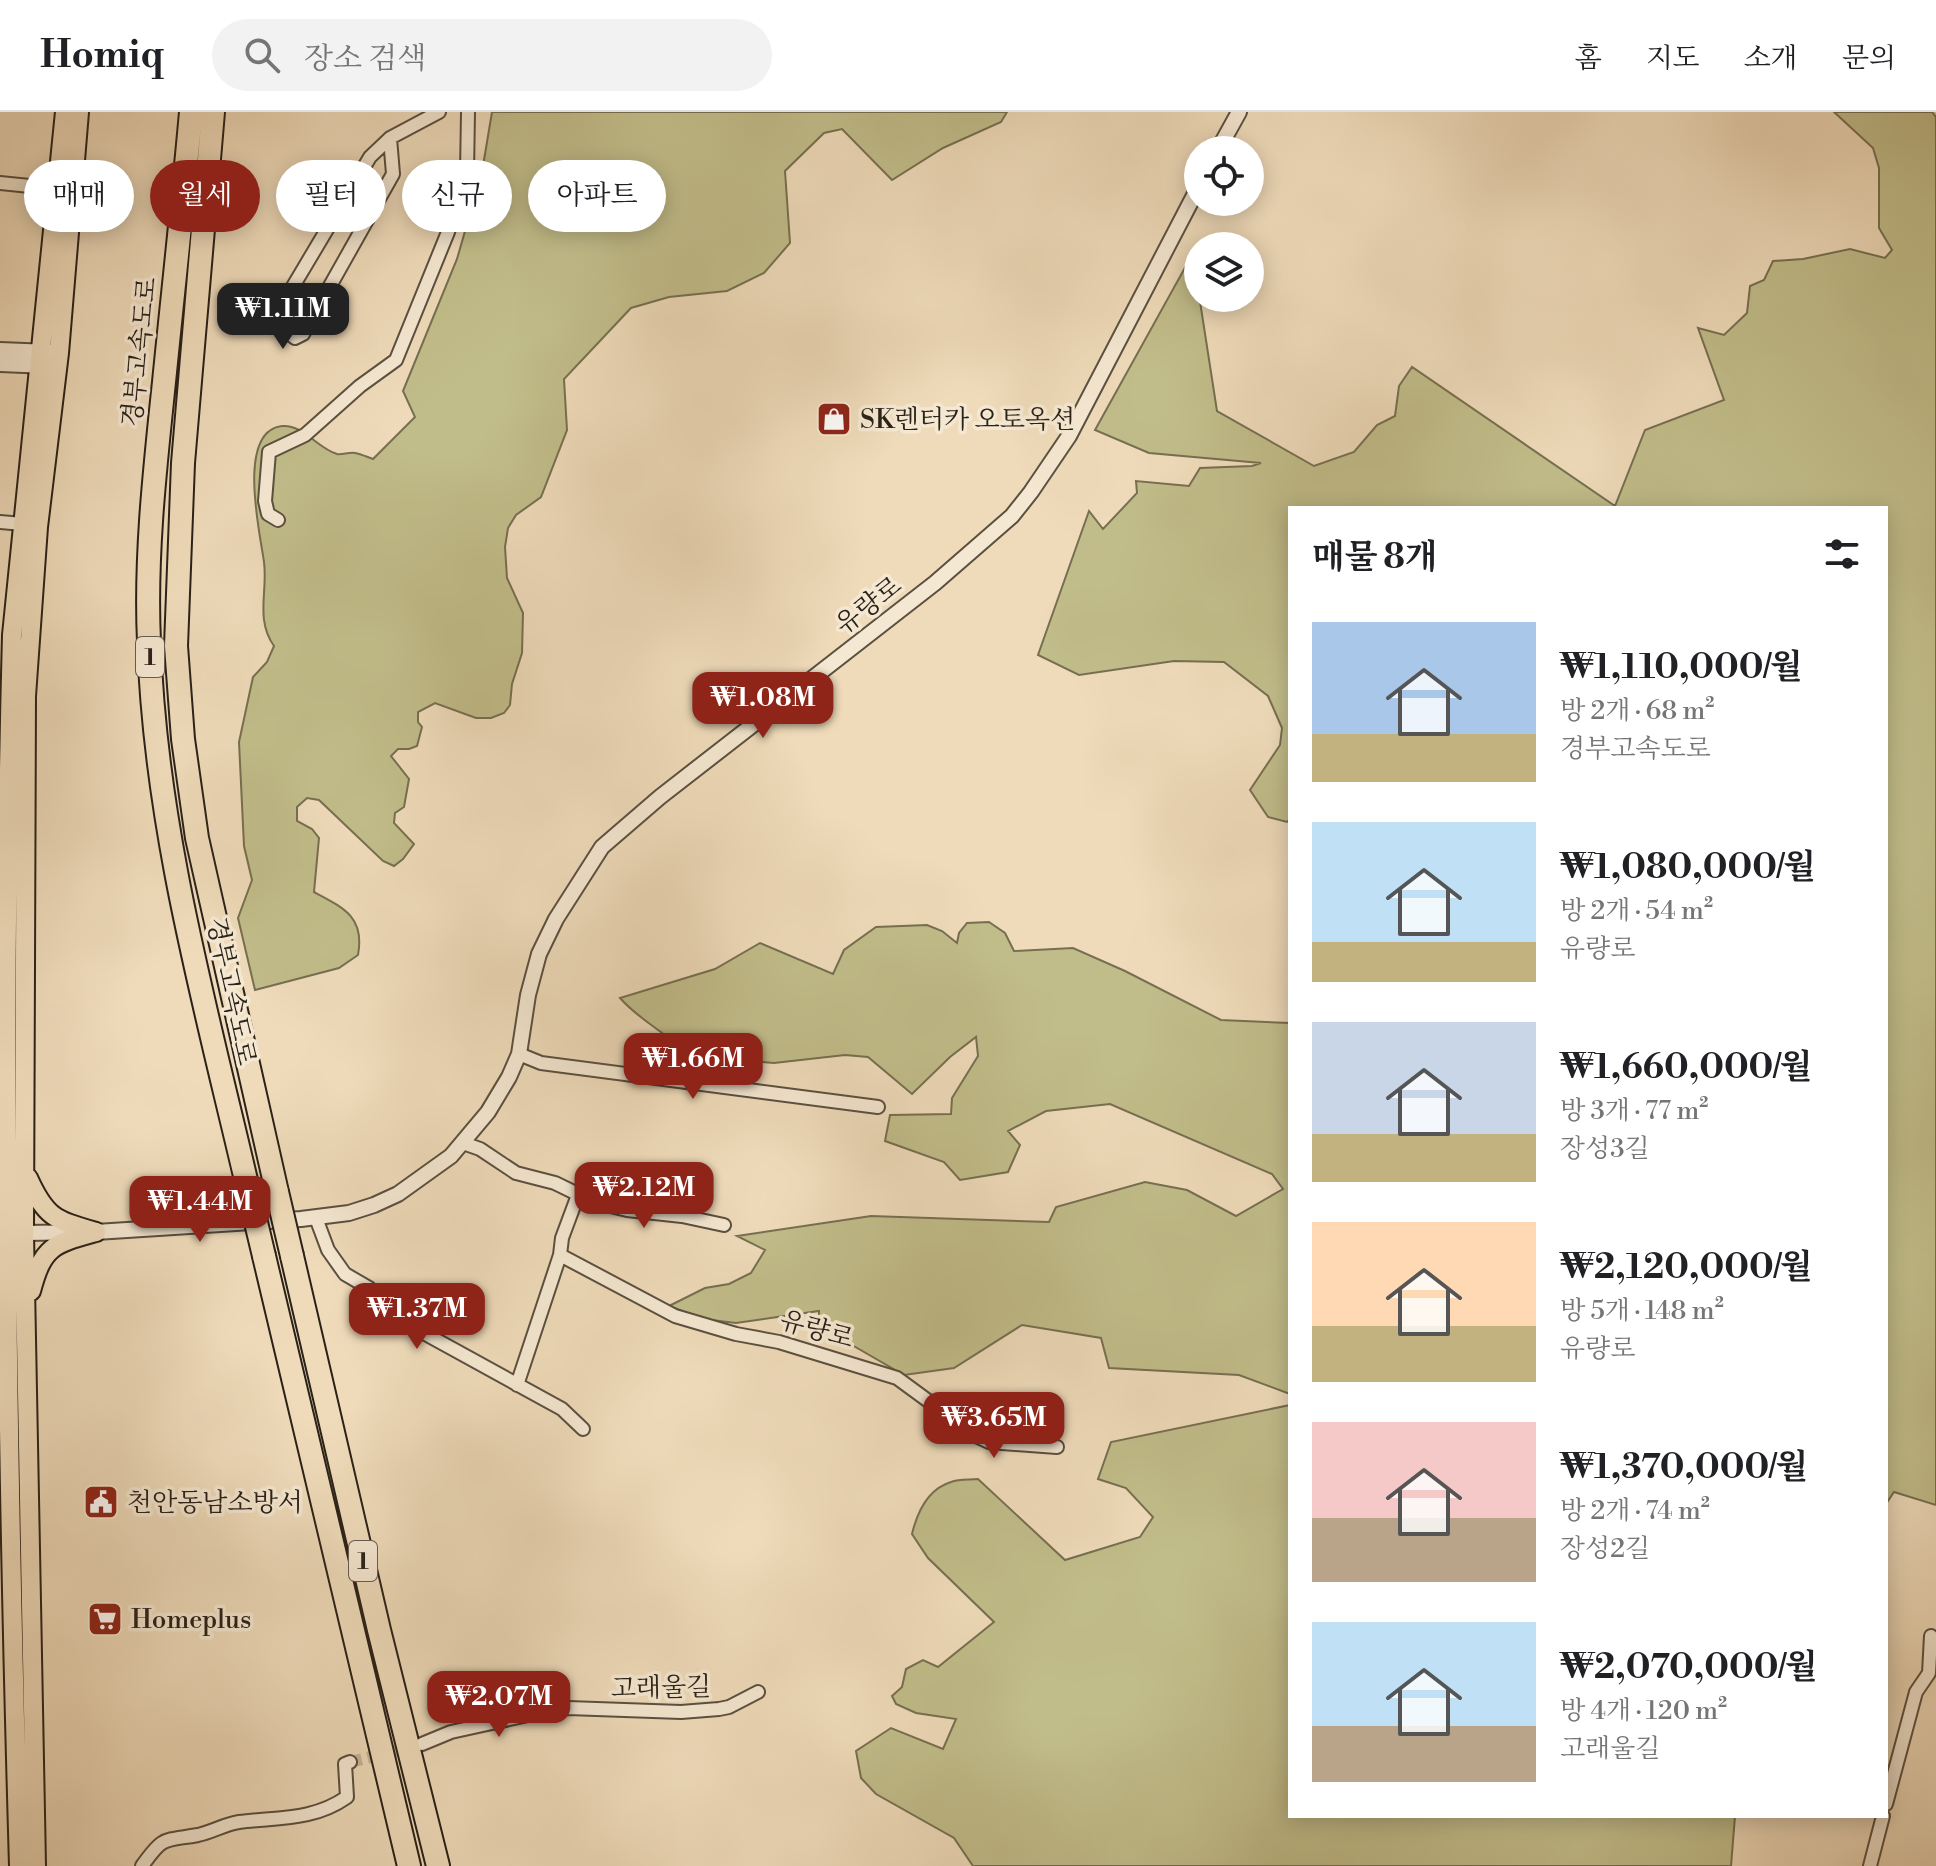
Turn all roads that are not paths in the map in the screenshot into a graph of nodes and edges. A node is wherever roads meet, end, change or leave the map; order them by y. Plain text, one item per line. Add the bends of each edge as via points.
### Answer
1 (65, 112) edge
2 (79, 112) edge
3 (191, 112) edge
4 (213, 112) edge
5 (439, 112) edge
6 (468, 112) edge
7 (1239, 112) edge
8 (1226, 136) edge
9 (390, 138) junction
10 (61, 160) edge
11 (0, 183) edge
12 (24, 185) edge
13 (1184, 215) edge
14 (56, 232) edge
15 (0, 350) edge
16 (48, 359) junction
17 (0, 364) edge
18 (278, 520) dead end
19 (0, 522) edge
20 (23, 524) junction
21 (5, 694) edge
22 (3, 847) edge
23 (519, 1054) junction
24 (3, 1063) edge
25 (878, 1107) dead end
26 (463, 1143) junction
27 (25, 1172) junction
28 (578, 1195) junction
29 (316, 1218) junction
30 (724, 1225) dead end
31 (96, 1232) junction
32 (10, 1233) edge
33 (560, 1255) junction
34 (25, 1313) junction
35 (3, 1384) edge
36 (517, 1385) junction
37 (583, 1429) dead end
38 (1057, 1447) dead end
39 (1931, 1636) dead end
40 (758, 1692) dead end
41 (422, 1744) tunnel mouth
42 (350, 1762) dead end
43 (1888, 1797) edge
44 (1882, 1818) edge
45 (19, 1866) edge
46 (36, 1866) edge
47 (142, 1866) edge
48 (409, 1866) edge
49 (438, 1866) edge
50 (1870, 1866) edge

1 - 10 main road
2 - 16 main road
3 - 48 highway, 경부고속도로 / 1, bridge via 155,462 148,640 154,732 200,984
4 - 49 highway, 경부고속도로 / 1, bridge via 183,463 176,646 183,739 197,838 277,1192
5 - 9 street
6 - 18 street via 467,173 396,360 305,435 269,452 265,501 268,514
7 - 8 street
9 - 9 street via 370,157 279,310 284,330 295,338 303,334 393,174
11 - 12 street
13 - 23 street, 유량로 via 1069,436 1012,516 602,847 539,954
14 - 16 main road
15 - 16 street
16 - 17 street
16 - 20 main road
16 - 27 main road via 26,696
19 - 20 street
20 - 21 main road
21 - 22 main road
22 - 24 main road
23 - 25 street via 541,1063
23 - 26 street, 유량로 via 488,1112
24 - 32 main road
26 - 28 street via 516,1173
26 - 29 street, 유량로 via 398,1194
27 - 31 main road via 38,1201 54,1218
27 - 32 main road
28 - 30 street via 627,1210
28 - 33 street
29 - 31 street, 유량로
29 - 36 street via 328,1250 345,1274 369,1288 391,1315
31 - 32 street, 유량로
31 - 34 main road via 53,1246 38,1264
32 - 34 main road
32 - 35 main road
33 - 36 street
33 - 38 street, 유량로 via 675,1316 897,1378 989,1442
34 - 46 main road
35 - 45 main road
36 - 37 street via 562,1409
39 - 43 street via 1929,1673 1916,1692
40 - 41 street, 고래울길 via 729,1707 706,1710 546,1711 451,1732
42 - 47 street via 345,1764 347,1797 332,1806 294,1819 235,1822 169,1838
44 - 50 street

